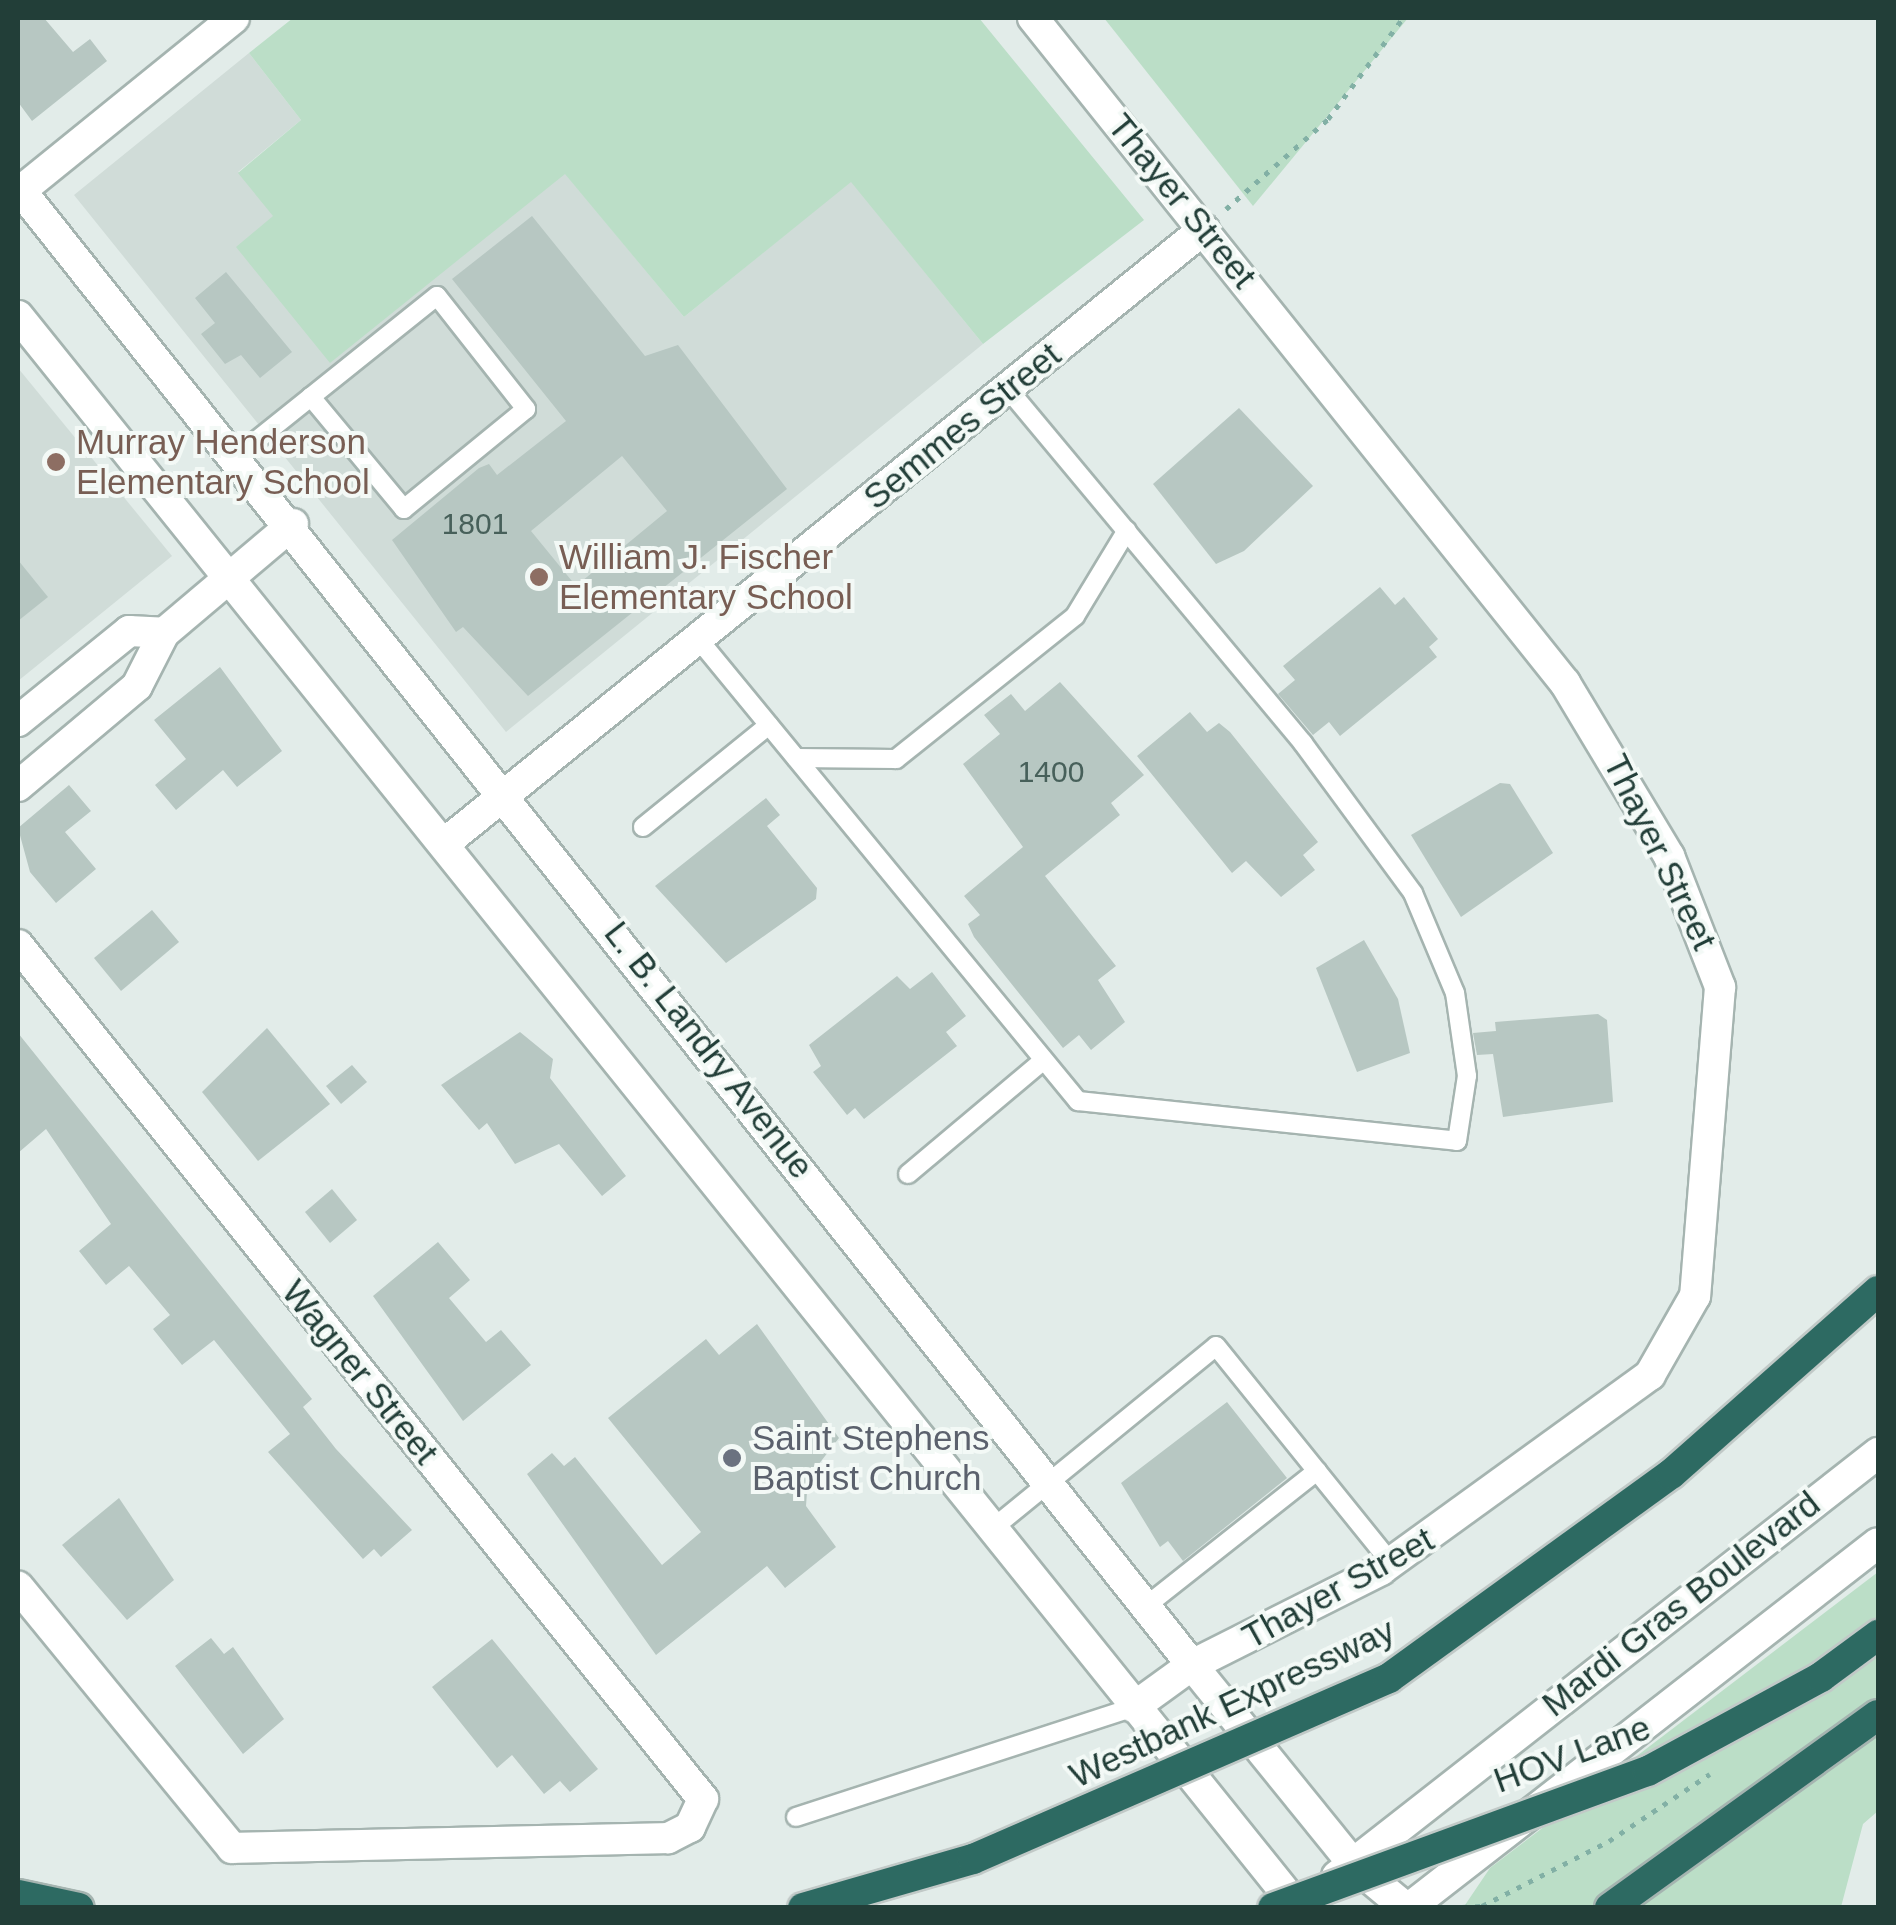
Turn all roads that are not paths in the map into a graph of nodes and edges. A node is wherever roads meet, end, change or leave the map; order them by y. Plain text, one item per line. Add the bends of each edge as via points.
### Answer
1 (234, 18) edge
2 (1033, 18) edge
3 (18, 190) edge
4 (1204, 228) junction
5 (18, 316) edge
6 (1007, 388) junction
7 (311, 397) junction
8 (237, 456) junction
9 (293, 524) junction
10 (1128, 530) junction
11 (233, 576) junction
12 (164, 633) junction
13 (699, 640) junction
14 (18, 721) edge
15 (770, 725) junction
16 (796, 758) junction
17 (18, 786) edge
18 (508, 794) junction
19 (643, 827) dead end
20 (445, 843) junction
21 (18, 945) edge
22 (1044, 1060) junction
23 (908, 1174) dead end
24 (1878, 1291) edge
25 (1878, 1453) edge
26 (1317, 1471) junction
27 (1048, 1482) junction
28 (992, 1529) junction
29 (1878, 1543) edge
30 (1391, 1563) junction
31 (18, 1587) edge
32 (1146, 1606) junction
33 (1878, 1635) edge
34 (1192, 1666) junction
35 (1134, 1708) junction
36 (1878, 1715) edge
37 (796, 1817) dead end
38 (1353, 1864) junction
39 (18, 1895) edge
40 (79, 1908) edge
41 (803, 1908) edge
42 (1274, 1908) edge
43 (1298, 1908) edge
44 (1408, 1908) edge
45 (1610, 1908) edge

1 - 3 street
2 - 4 street, Thayer Street
3 - 8 street, L. B. Landry Avenue
4 - 6 street, Semmes Street
4 - 30 street, Thayer Street via 1606,740 1698,918 1720,987 1695,1296 1678,1338 1650,1375 1576,1436
5 - 11 street
6 - 10 lane
6 - 13 street, Semmes Street
7 - 7 lane via 436,296 526,409 404,509
7 - 8 lane
8 - 9 street, L. B. Landry Avenue
9 - 11 street
9 - 18 street, L. B. Landry Avenue
10 - 16 lane via 1075,616 896,758
10 - 22 lane via 1413,893 1455,993 1467,1076 1458,1141 1078,1101
11 - 12 street
11 - 20 street
12 - 14 street via 129,630
12 - 17 street via 137,686
13 - 15 lane
13 - 18 street, Semmes Street
15 - 16 lane
15 - 19 lane
16 - 22 lane
18 - 20 street, Semmes Street
18 - 27 street, L. B. Landry Avenue
20 - 28 street
21 - 31 street, Wagner Street via 704,1799 690,1827 668,1838 420,1850 232,1848
22 - 23 lane
24 - 41 highway, Westbank Expressway, bridge via 1671,1474 1390,1678 973,1859
25 - 38 street, Mardi Gras Boulevard
26 - 27 lane via 1216,1346
26 - 30 lane
26 - 32 lane
27 - 28 lane
27 - 32 street, L. B. Landry Avenue
28 - 35 street
29 - 44 street, Mardi Gras Boulevard
30 - 34 street, Thayer Street
32 - 34 street, L. B. Landry Avenue
33 - 42 highway, HOV Lane, bridge via 1821,1678 1648,1771
34 - 35 street, Thayer Street
34 - 38 street, L. B. Landry Avenue
35 - 37 lane
35 - 43 street
36 - 45 highway
38 - 43 street, Mardi Gras Boulevard
38 - 44 street, L. B. Landry Avenue
39 - 40 highway

